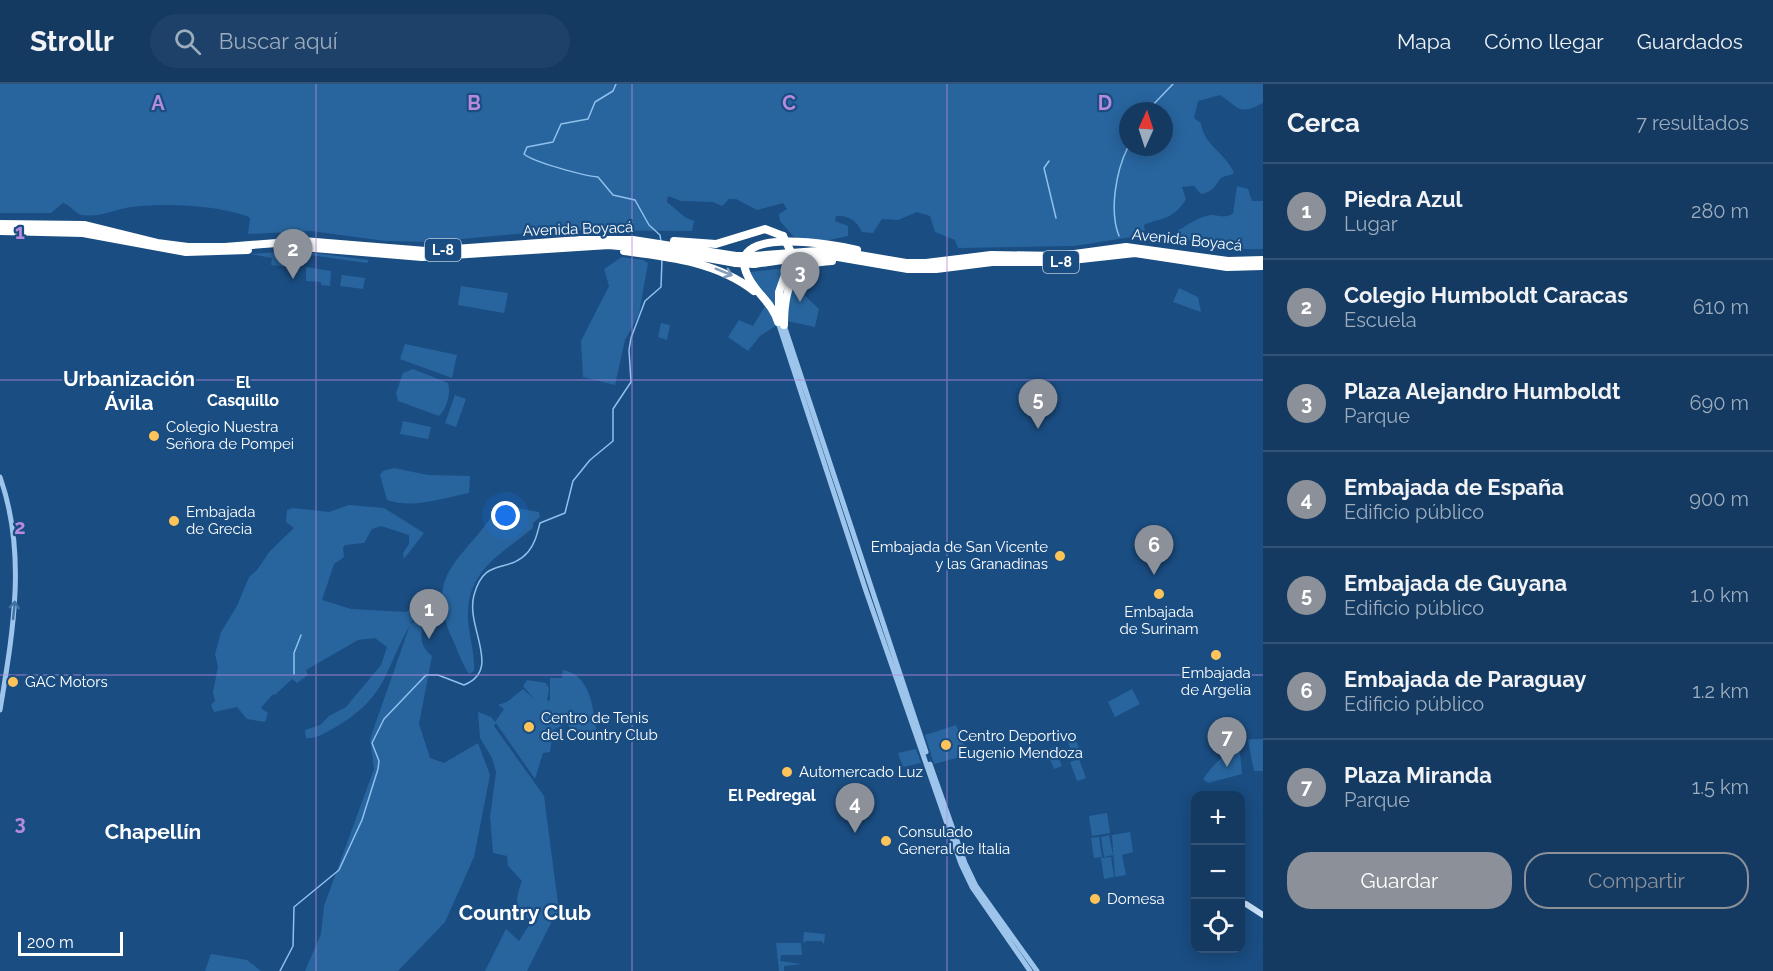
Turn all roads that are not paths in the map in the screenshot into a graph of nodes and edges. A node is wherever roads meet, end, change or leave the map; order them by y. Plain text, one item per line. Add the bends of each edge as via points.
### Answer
1 (0, 224) edge
2 (0, 231) edge
3 (651, 246) junction
4 (669, 248) junction
5 (870, 255) junction
6 (851, 259) junction
7 (754, 260) junction
8 (1263, 260) edge
9 (1263, 266) edge
10 (781, 324) junction
11 (0, 477) edge
12 (0, 710) edge
13 (1246, 904) dead end
14 (1263, 915) edge
15 (1030, 971) edge
16 (1036, 971) edge

1 - 3 highway, Avenida Boyacá / L-8 via 84,225 188,247 303,241 426,251 571,240 639,240
2 - 3 highway, Avenida Boyacá / L-8 via 83,233 186,252 224,253 305,246 422,257
3 - 4 highway
3 - 4 highway, Avenida Boyacá / L-8
4 - 7 highway, Avenida Boyacá / L-8, bridge
4 -> 10 highway via 735,277 765,302
4 - 10 highway, bridge via 715,244 765,229 783,236 792,255 778,296
5 - 7 highway, Avenida Boyacá / L-8 via 807,250
5 - 8 highway, Avenida Boyacá / L-8 via 926,263 991,255 1060,256 1126,247 1228,261
5 - 10 highway via 823,243 768,242 752,249 745,258 745,271
6 - 7 highway, Avenida Boyacá / L-8 via 832,256
6 - 9 highway, Avenida Boyacá / L-8 via 908,269 936,269 1135,253 1227,267
6 - 10 highway via 819,262 795,276 784,297
10 - 15 street via 866,591 961,864 972,887
10 - 16 street via 965,863 976,887
12 -> 11 street via 18,572 11,518
13 - 14 main road

